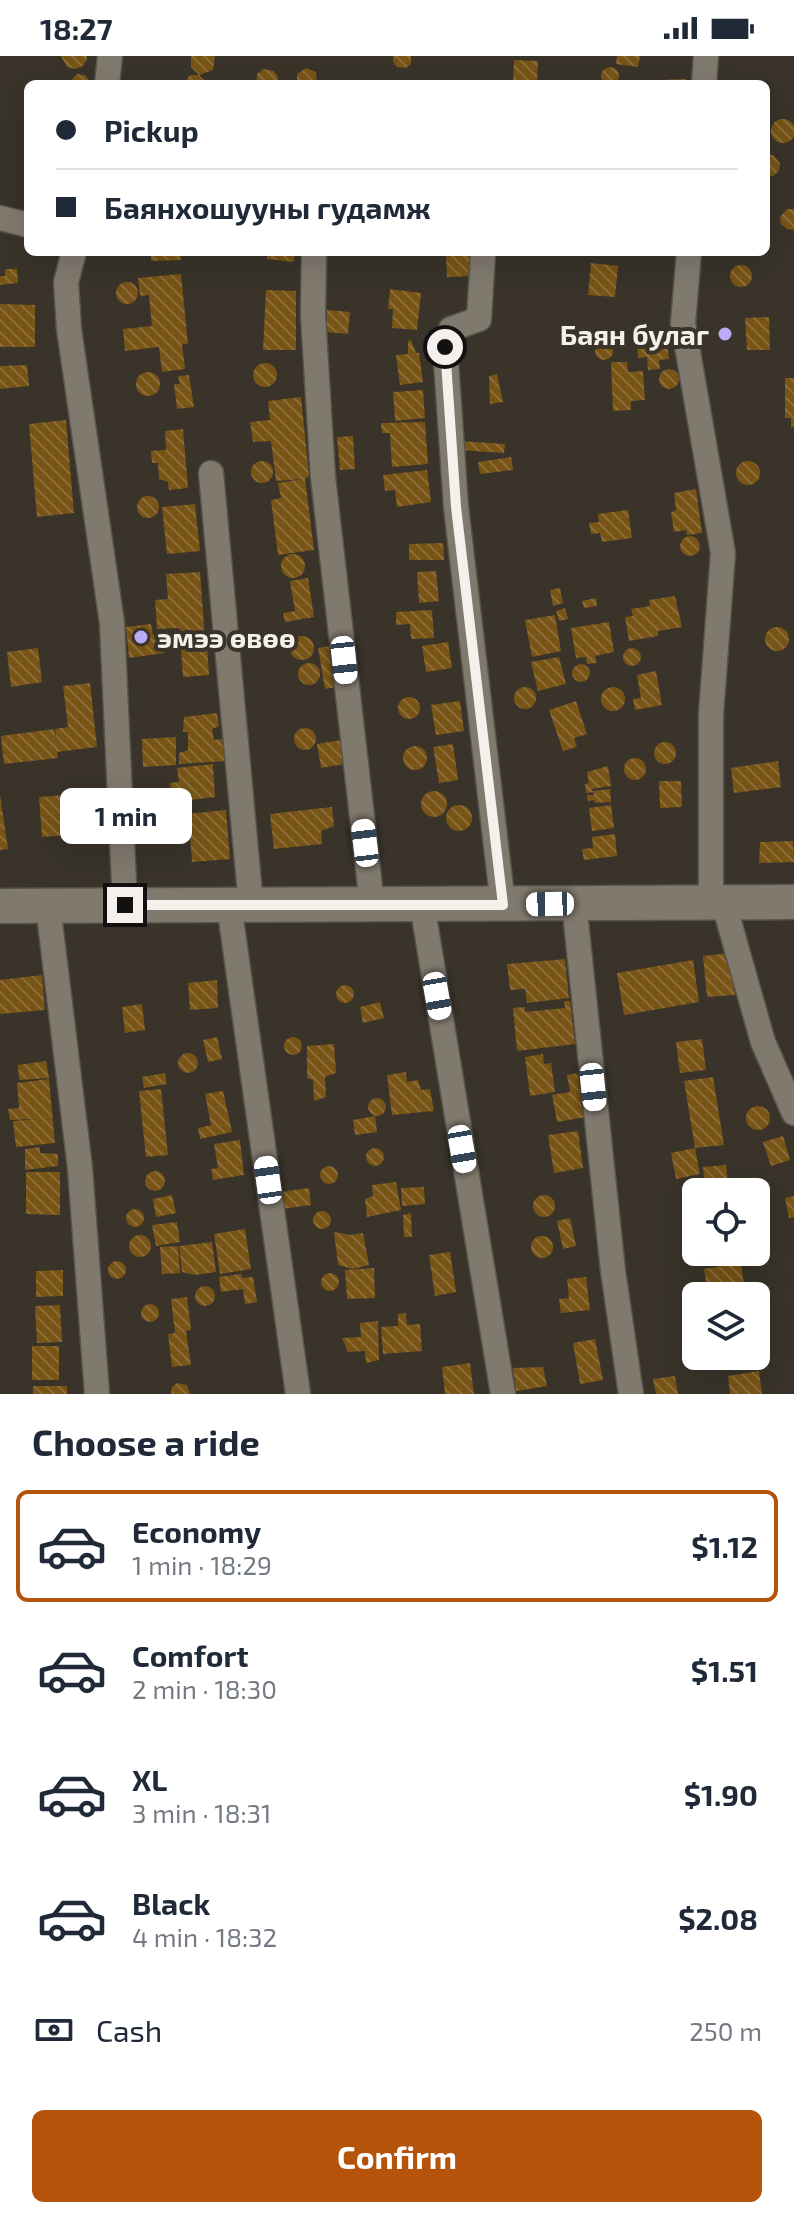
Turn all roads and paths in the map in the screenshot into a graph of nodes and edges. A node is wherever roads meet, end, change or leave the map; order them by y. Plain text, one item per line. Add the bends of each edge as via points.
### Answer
1 (110, 56) edge
2 (706, 56) edge
3 (107, 80) edge
4 (704, 80) edge
5 (0, 218) edge
6 (24, 224) edge
7 (73, 256) edge
8 (314, 256) edge
9 (483, 256) edge
10 (689, 256) edge
11 (211, 473) dead end
12 (794, 902) edge
13 (574, 903) junction
14 (372, 904) junction
15 (422, 904) junction
16 (718, 904) junction
17 (125, 905) junction
18 (240, 905) junction
19 (503, 905) junction
20 (0, 906) edge
21 (48, 906) junction
22 (794, 1113) edge
23 (97, 1394) edge
24 (298, 1394) edge
25 (503, 1394) edge
26 (631, 1394) edge

1 - 3 street
2 - 4 street
5 - 6 street
7 - 17 street via 66,282 69,329 112,623
8 - 14 street via 323,477
9 - 19 street via 479,319 451,329 445,347 456,507
10 - 16 street via 683,323 723,553 711,714
11 - 18 street
12 - 16 main road
13 - 16 main road
13 - 19 main road
13 - 26 street
14 - 15 main road
14 - 18 main road
15 - 19 main road
15 - 25 street
16 - 22 street via 763,1042
17 - 18 main road
17 - 21 main road
18 - 24 street
20 - 21 main road
21 - 23 street via 80,1168

